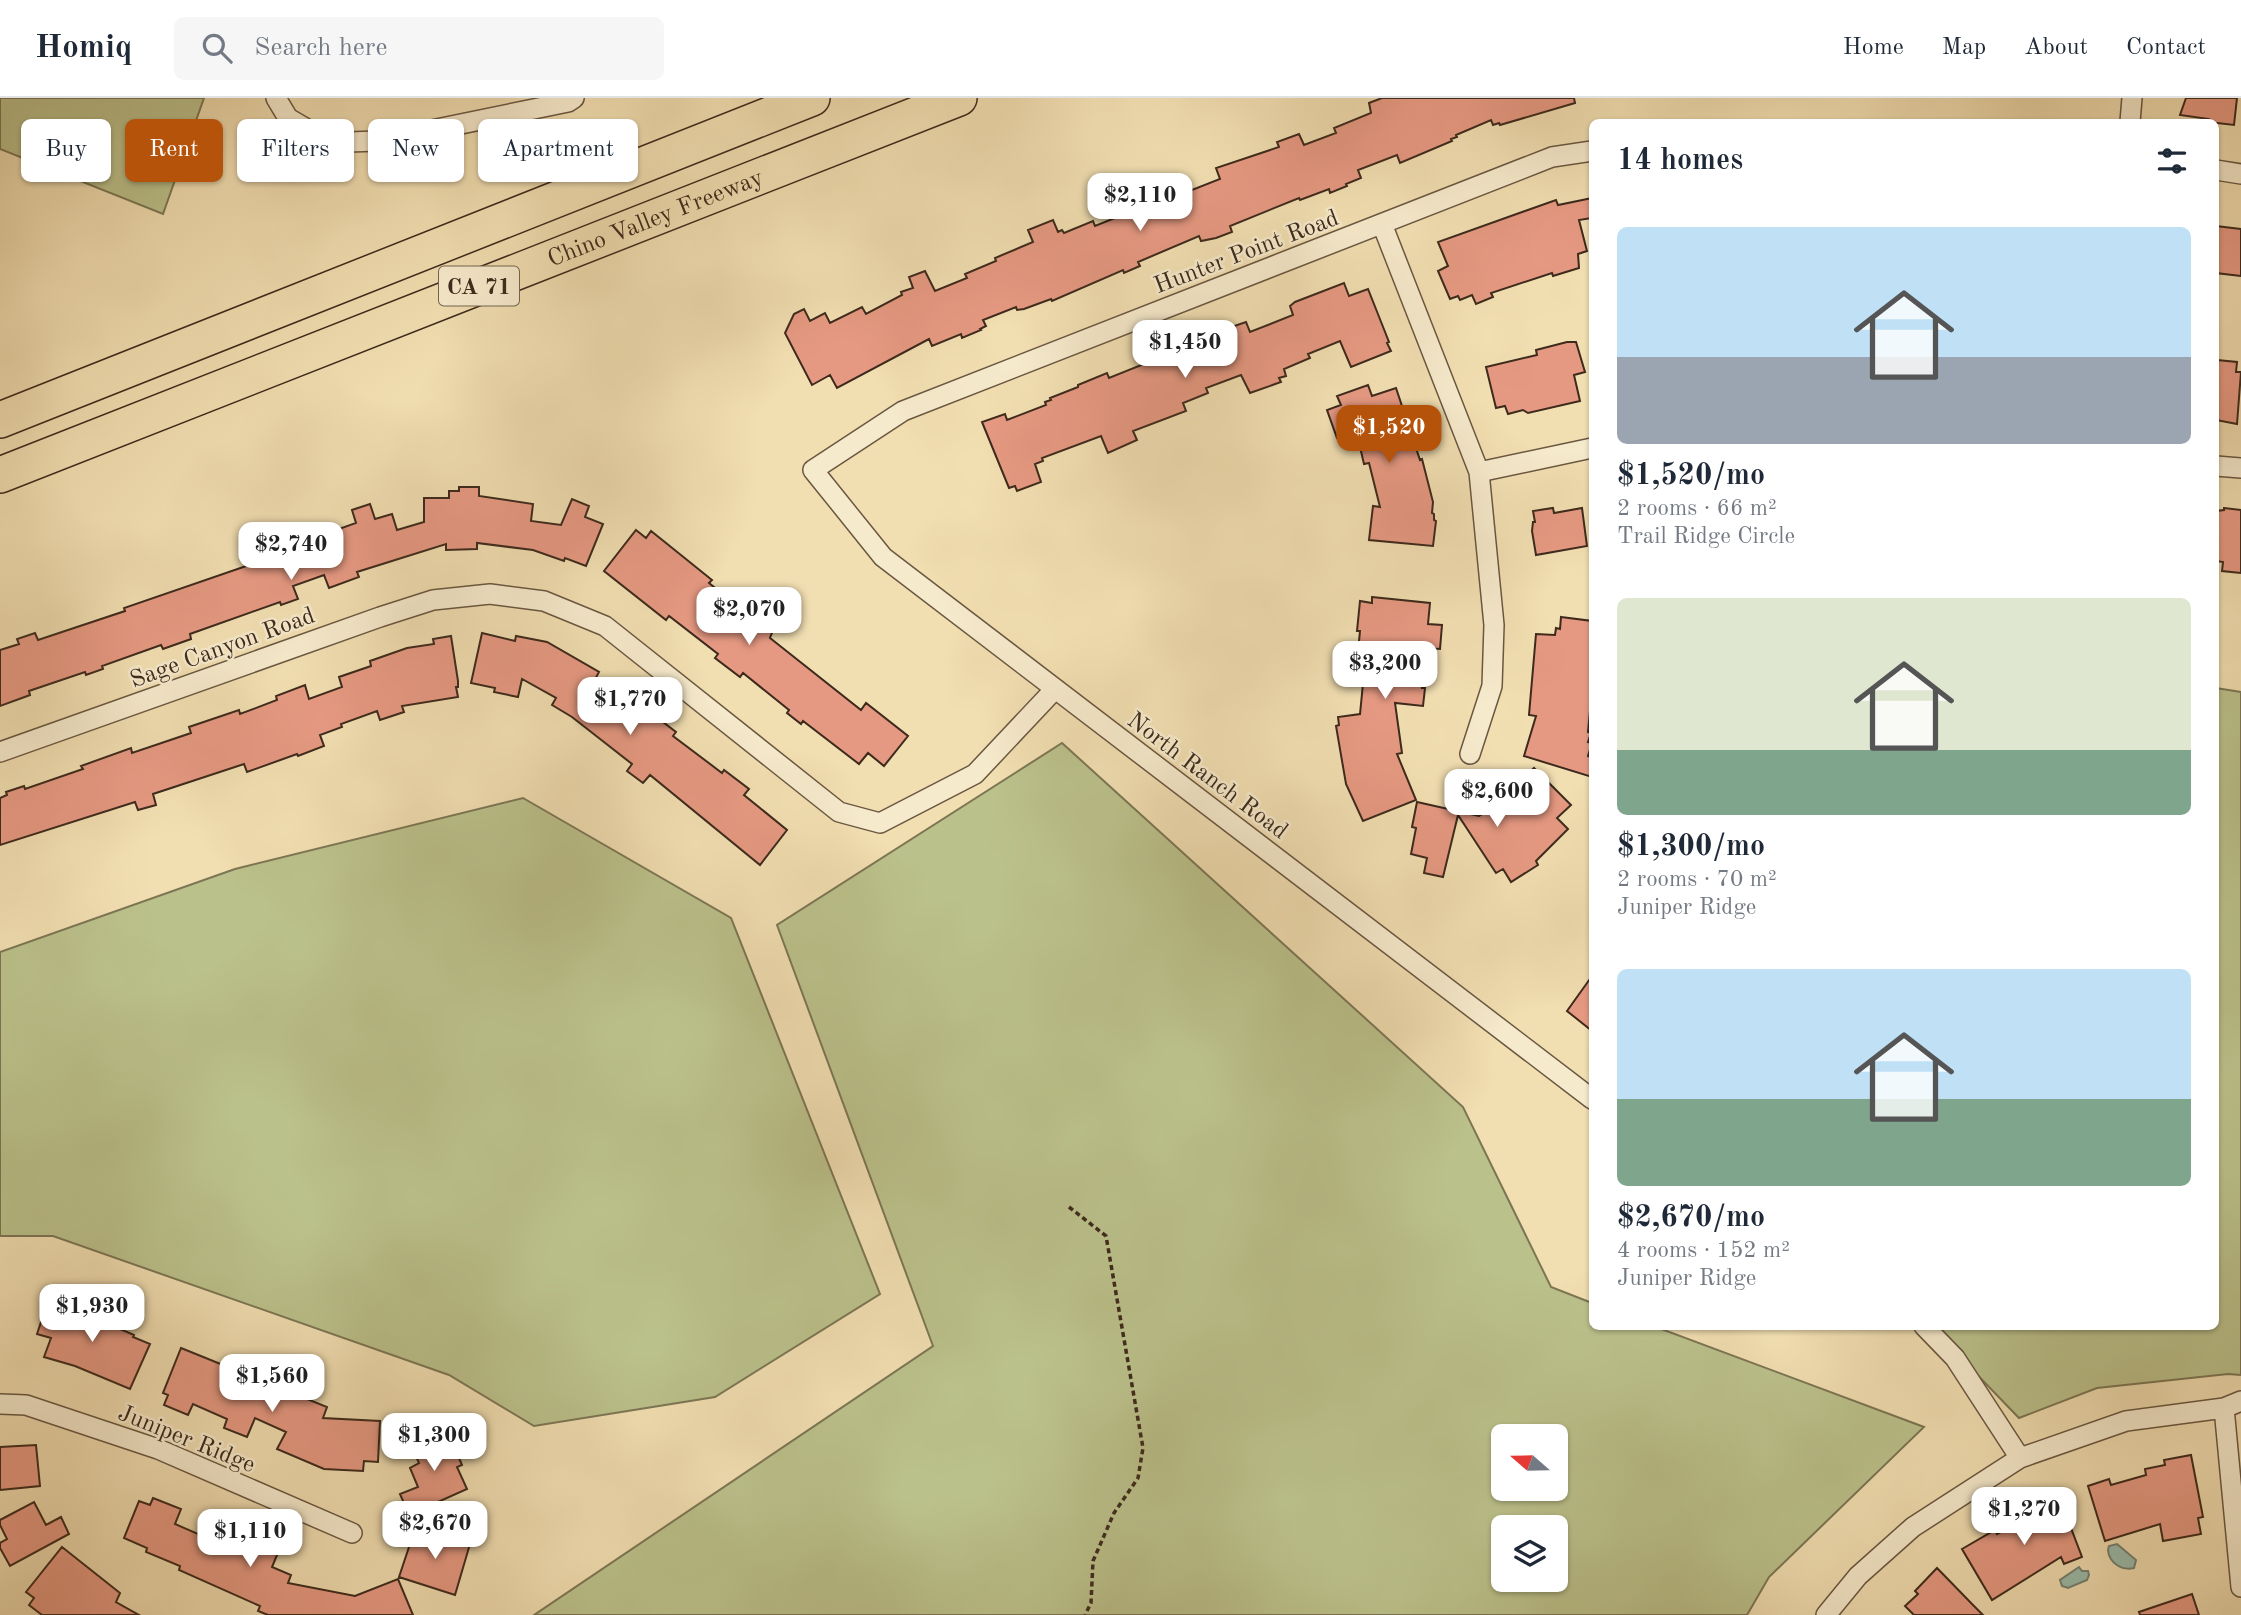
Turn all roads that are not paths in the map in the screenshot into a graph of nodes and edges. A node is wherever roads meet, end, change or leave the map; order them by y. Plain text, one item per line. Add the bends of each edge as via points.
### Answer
1 (276, 98) edge
2 (574, 98) edge
3 (812, 98) edge
4 (959, 98) edge
5 (2132, 98) edge
6 (2130, 119) edge
7 (1589, 152) edge
8 (2219, 170) edge
9 (2241, 174) edge
10 (1382, 224) junction
11 (0, 420) edge
12 (1589, 449) edge
13 (2219, 466) edge
14 (2241, 468) edge
15 (813, 470) joint
16 (1479, 472) junction
17 (0, 475) edge
18 (1055, 689) junction
19 (0, 752) edge
20 (1470, 754) dead end
21 (1589, 1097) edge
22 (1928, 1330) edge
23 (0, 1404) edge
24 (2235, 1406) edge
25 (2020, 1458) junction
26 (352, 1533) dead end
27 (2241, 1587) edge
28 (1826, 1615) edge

1 - 2 street via 288,118 317,135 348,142 378,141
3 - 11 highway, CA 71
4 - 17 highway, Chino Valley Freeway / CA 71
5 - 6 street
7 - 10 street, Hunter Point Road via 1552,158
8 - 9 street
10 - 15 street, Hunter Point Road via 903,411
10 - 16 street
12 - 16 street
13 - 14 street
15 - 18 street, North Ranch Road via 883,557
16 - 20 street via 1494,625 1492,686
18 - 19 street, Sage Canyon Road via 975,774 880,823 839,812 605,626 544,601 491,594 433,600 380,617
18 - 21 street, North Ranch Road
22 - 25 street via 1955,1358
23 - 26 street, Juniper Ridge via 26,1405 158,1449
24 - 25 street via 2126,1421
24 - 27 street
25 - 28 street via 1913,1527 1858,1576

